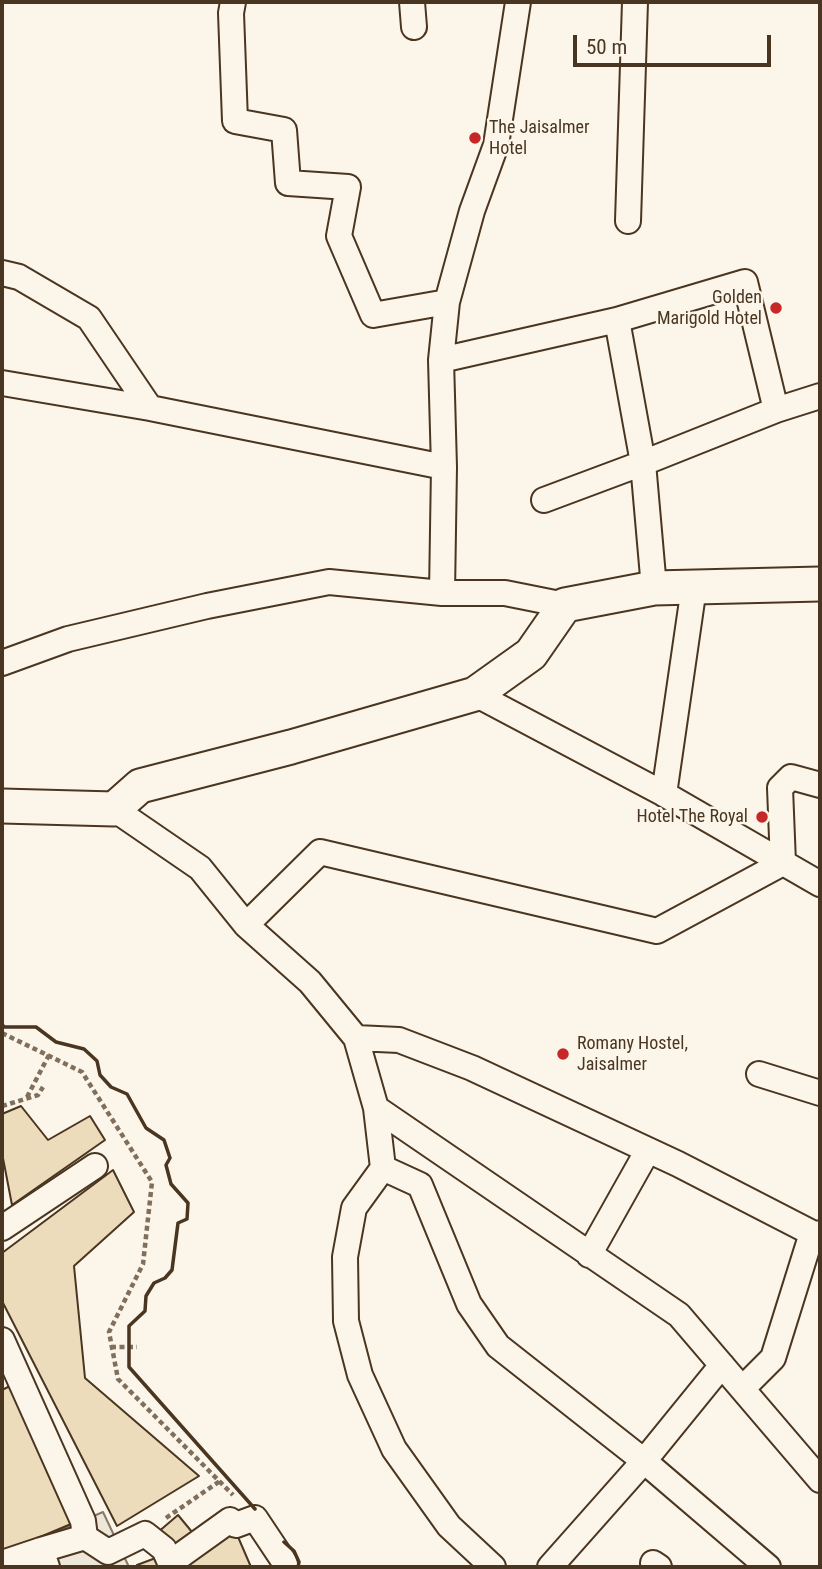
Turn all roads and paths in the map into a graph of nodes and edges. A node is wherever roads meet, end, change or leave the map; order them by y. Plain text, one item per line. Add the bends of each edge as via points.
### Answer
1 (233, 2) edge
2 (412, 2) edge
3 (518, 2) edge
4 (635, 2) edge
5 (414, 27) dead end
6 (628, 221) dead end
7 (2, 273) edge
8 (447, 302) junction
9 (617, 320) junction
10 (441, 360) junction
11 (2, 383) edge
12 (820, 396) edge
13 (150, 408) junction
14 (776, 410) junction
15 (643, 463) junction
16 (443, 467) junction
17 (544, 500) dead end
18 (820, 584) edge
19 (694, 587) junction
20 (654, 588) junction
21 (442, 593) junction
22 (565, 606) junction
23 (2, 663) edge
24 (475, 694) junction
25 (820, 785) edge
26 (664, 794) junction
27 (2, 806) edge
28 (114, 809) junction
29 (783, 863) junction
30 (820, 884) edge
31 (246, 925) junction
32 (2, 1033) edge
33 (356, 1038) junction
34 (49, 1055) junction
35 (759, 1074) dead end
36 (43, 1087) dead end
37 (820, 1093) edge
38 (27, 1097) junction
39 (2, 1106) edge
40 (376, 1108) junction
41 (648, 1150) junction
42 (95, 1166) dead end
43 (383, 1168) junction
44 (2, 1228) edge
45 (816, 1234) edge
46 (589, 1255) junction
47 (2, 1340) edge
48 (111, 1346) junction
49 (137, 1347) dead end
50 (722, 1365) junction
51 (743, 1388) junction
52 (644, 1461) junction
53 (820, 1480) edge
54 (220, 1481) junction
55 (180, 1508) dead end
56 (255, 1518) junction
57 (85, 1537) junction
58 (44, 1559) edge
59 (2, 1563) edge
60 (171, 1565) edge
61 (285, 1567) edge
62 (493, 1567) edge
63 (550, 1567) edge
64 (768, 1567) edge

1 - 8 street via 235,121 284,130 288,183 348,187 340,236 373,316
2 - 5 street
3 - 8 street via 496,145
4 - 6 street
7 - 13 street via 19,277 89,318
8 - 10 street
9 - 10 street
9 - 14 street via 745,282
9 - 15 street
10 - 16 street
11 - 13 street
12 - 14 street
13 - 16 street
14 - 15 street
15 - 17 street
15 - 20 street
16 - 21 street
18 - 19 street
19 - 20 street
19 - 26 street
20 - 22 street
21 - 22 street via 505,593
21 - 23 street via 329,582 80,636
22 - 24 street via 531,654
24 - 26 street
24 - 28 street via 140,786
25 - 29 street via 791,777 780,788
26 - 29 street
27 - 28 street
28 - 31 street via 200,868
29 - 30 street
29 - 31 street via 657,931 320,852
31 - 33 street via 310,982
32 - 34 path
33 - 40 street
33 - 41 street via 399,1040
34 - 38 path
34 - 48 path via 82,1072 152,1182 143,1264 109,1332
35 - 37 street
36 - 38 path
38 - 39 path
40 - 43 street
40 - 46 street
41 - 45 street
41 - 46 street
42 - 44 street
43 - 52 street via 420,1185 469,1304 498,1346
43 - 62 street via 354,1208 345,1256 346,1321 360,1375 394,1449 449,1526
45 - 51 street via 773,1358
46 - 50 street via 679,1315
47 - 57 street via 83,1521
48 - 49 path
48 - 54 path via 118,1379
50 - 51 street
50 - 52 street
51 - 53 street
52 - 63 street
52 - 64 street
54 - 55 path
54 - 56 path
56 - 60 street via 236,1525 230,1520
56 - 61 street
57 - 58 street
57 - 60 street via 108,1552 145,1534 164,1549
58 - 59 street

